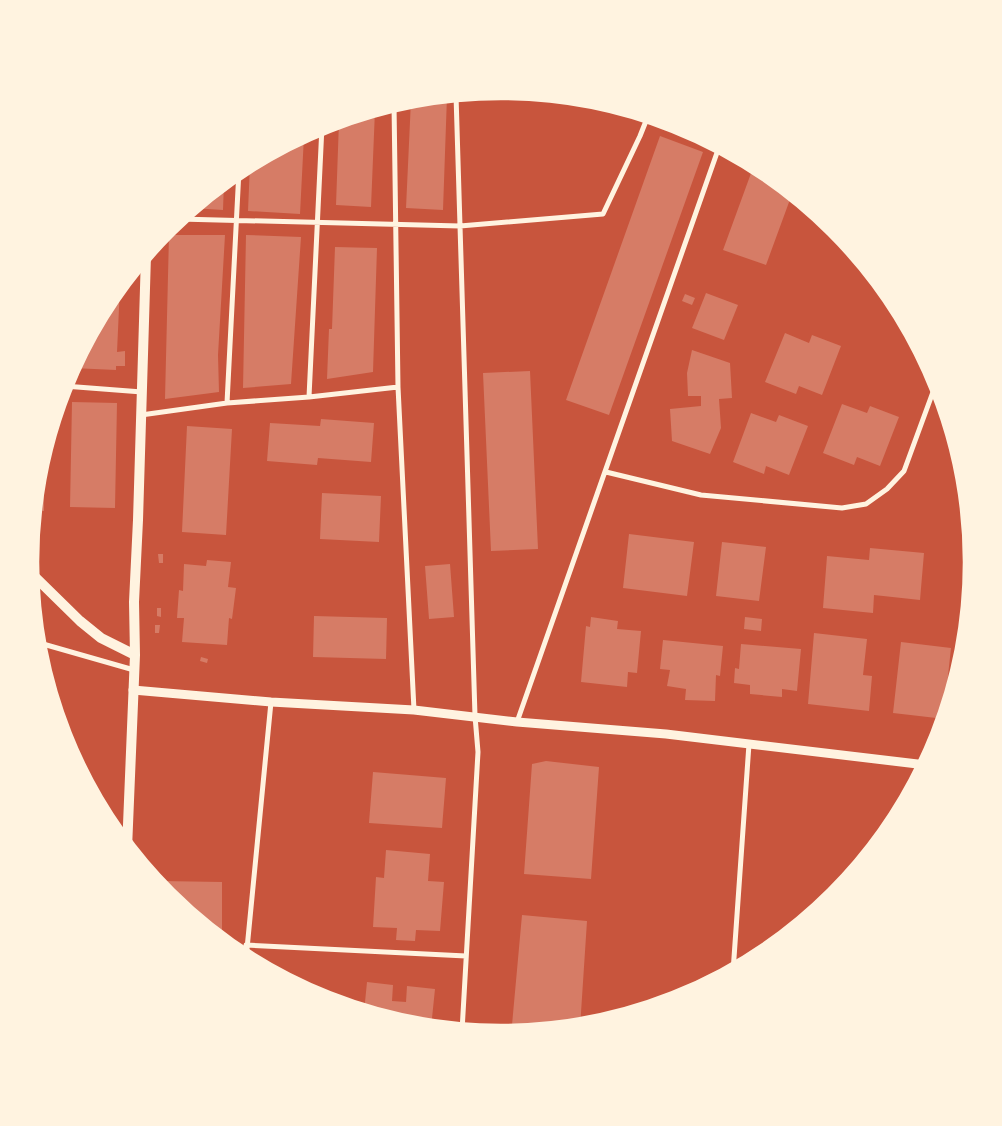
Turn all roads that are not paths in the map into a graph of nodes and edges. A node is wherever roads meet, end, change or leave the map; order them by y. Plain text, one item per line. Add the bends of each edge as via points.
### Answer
1 (456, 101) edge
2 (394, 112) edge
3 (645, 123) edge
4 (322, 136) edge
5 (717, 153) edge
6 (239, 181) edge
7 (189, 220) edge
8 (237, 221) junction
9 (318, 223) junction
10 (395, 225) junction
11 (460, 226) junction
12 (146, 266) edge
13 (398, 386) junction
14 (73, 387) edge
15 (142, 392) junction
16 (932, 393) edge
17 (309, 397) junction
18 (227, 403) junction
19 (141, 415) junction
20 (606, 472) junction
21 (38, 580) edge
22 (45, 644) edge
23 (135, 654) junction
24 (134, 670) junction
25 (133, 690) junction
26 (271, 702) junction
27 (414, 710) junction
28 (474, 716) junction
29 (517, 722) junction
30 (749, 744) junction
31 (919, 764) edge
32 (128, 838) edge
33 (246, 945) junction
34 (246, 950) edge
35 (466, 956) junction
36 (734, 964) edge
37 (462, 1025) edge

1 - 11 street
2 - 10 street
3 - 11 street via 603,214
4 - 9 street
5 - 20 street
6 - 8 street
7 - 8 street
8 - 9 street
8 - 18 street
9 - 10 street
9 - 17 street
10 - 11 street
10 - 13 street
11 - 28 street
12 - 15 main road
13 - 17 street
13 - 27 street
14 - 15 street
15 - 19 main road
16 - 20 street via 904,471 866,504 842,508 701,495
17 - 18 street
18 - 19 street
19 - 23 main road
20 - 29 street
21 - 23 main road via 101,638
22 - 24 street
23 - 24 main road
24 - 25 main road
25 - 26 street
25 - 32 main road
26 - 27 street
26 - 33 street
27 - 28 street
28 - 29 street
28 - 35 street via 478,752
29 - 30 street
30 - 31 street
30 - 36 street
33 - 34 street
33 - 35 street
35 - 37 street

